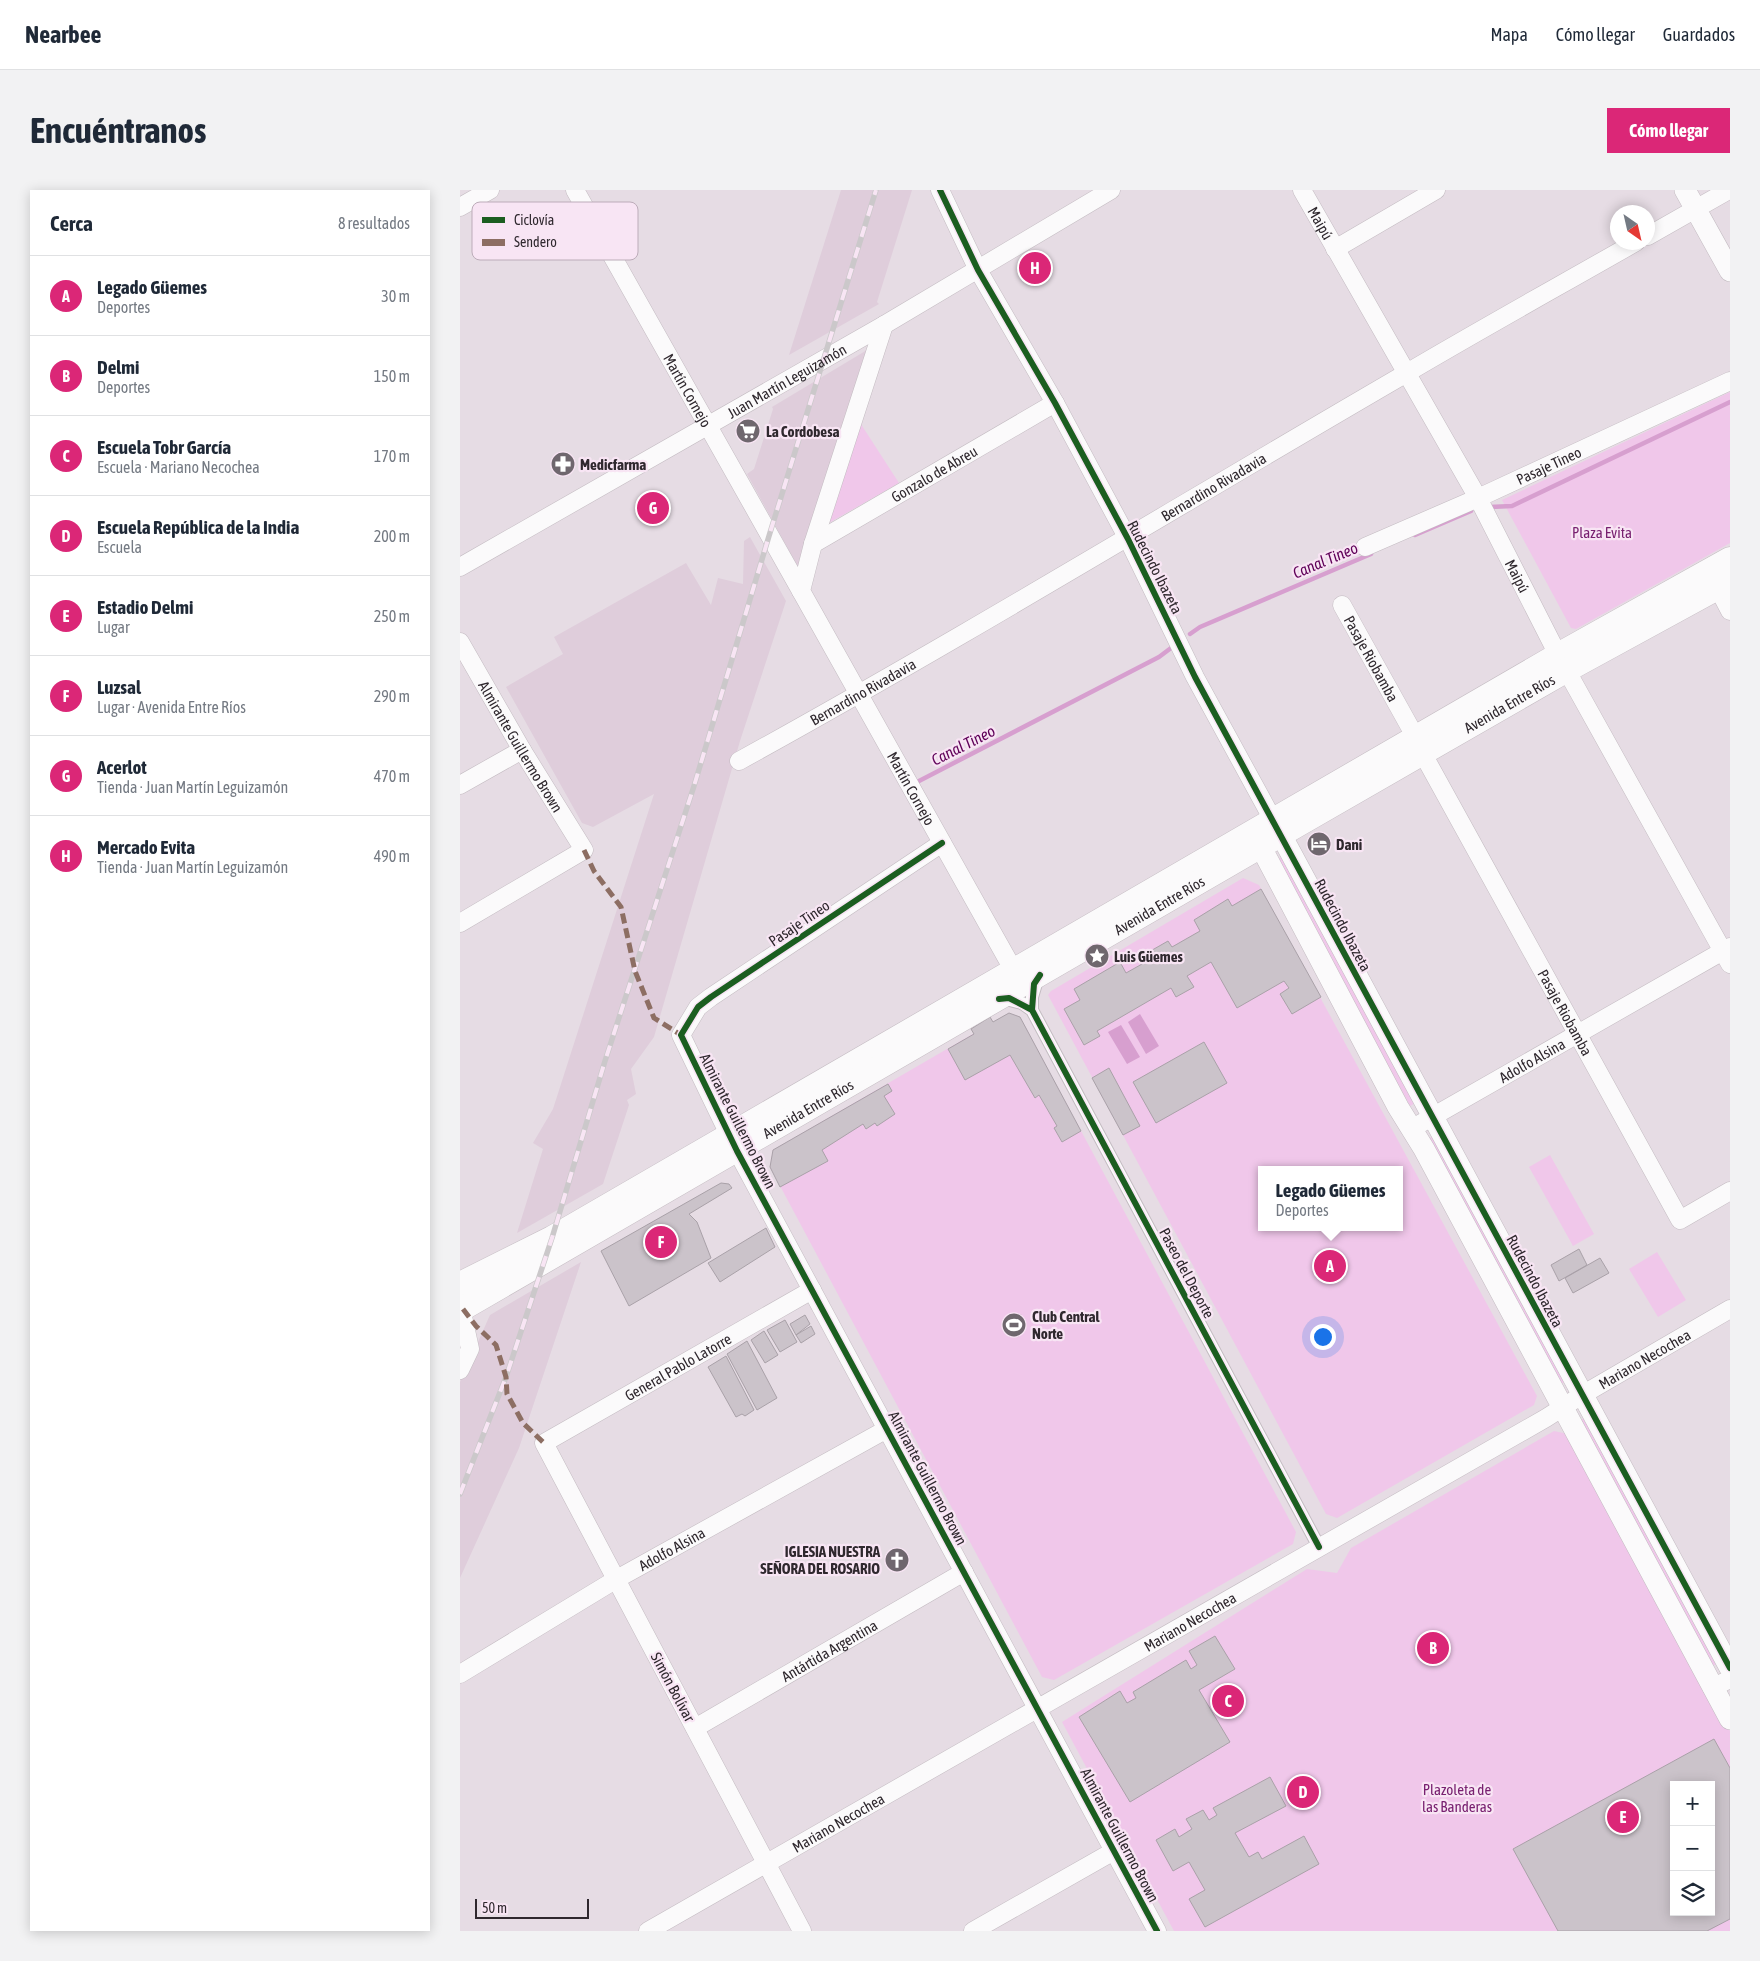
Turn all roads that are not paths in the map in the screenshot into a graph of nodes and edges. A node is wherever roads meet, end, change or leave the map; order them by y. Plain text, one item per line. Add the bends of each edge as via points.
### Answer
1 (490, 190) edge
2 (575, 190) edge
3 (940, 190) edge
4 (1111, 190) edge
5 (1302, 190) edge
6 (1436, 190) edge
7 (1729, 190) edge
8 (1691, 199) edge
9 (582, 202) edge
10 (460, 207) edge
11 (1655, 230) edge
12 (1335, 249) junction
13 (1622, 250) edge
14 (614, 260) edge
15 (978, 270) junction
16 (1730, 271) edge
17 (884, 325) junction
18 (1405, 374) junction
19 (1730, 381) edge
20 (1055, 403) junction
21 (706, 424) junction
22 (1478, 498) junction
23 (1128, 539) junction
24 (813, 544) junction
25 (1365, 547) dead end
26 (1730, 559) edge
27 (460, 567) edge
28 (1724, 585) edge
29 (801, 591) junction
30 (1342, 605) dead end
31 (1730, 611) edge
32 (460, 642) edge
33 (1562, 662) junction
34 (859, 695) junction
35 (1420, 746) junction
36 (522, 750) junction
37 (739, 761) dead end
38 (460, 785) edge
39 (1266, 833) junction
40 (942, 843) junction
41 (460, 924) edge
42 (1728, 954) edge
43 (1025, 977) junction
44 (999, 998) junction
45 (1032, 1010) junction
46 (1579, 1033) junction
47 (682, 1035) joint
48 (1432, 1117) junction
49 (1411, 1129) junction
50 (733, 1142) junction
51 (1730, 1191) edge
52 (574, 1235) junction
53 (460, 1284) edge
54 (812, 1290) junction
55 (461, 1307) edge
56 (1730, 1309) edge
57 (460, 1370) edge
58 (1582, 1395) junction
59 (1562, 1408) junction
60 (887, 1429) junction
61 (544, 1443) joint
62 (1319, 1547) junction
63 (964, 1572) junction
64 (615, 1580) junction
65 (1730, 1668) edge
66 (460, 1674) edge
67 (1721, 1683) edge
68 (1040, 1709) junction
69 (1730, 1720) edge
70 (695, 1728) junction
71 (1114, 1851) junction
72 (764, 1863) junction
73 (648, 1931) edge
74 (802, 1931) edge
75 (973, 1931) edge
76 (1157, 1931) edge

1 - 10 street
2 - 9 street, Martín Cornejo
3 - 15 street, Rudecindo Ibazeta
4 - 15 street, Juan Martín Leguizamón
5 - 12 street, Maipú
6 - 12 street
7 - 8 street
8 - 11 street
8 - 16 street
12 - 18 street, Maipú
13 - 18 street, Bernardino Rivadavia
14 - 21 street, Martín Cornejo
15 - 17 street, Juan Martín Leguizamón
15 - 20 street, Rudecindo Ibazeta
17 - 21 street, Juan Martín Leguizamón
17 - 24 street
18 - 22 street, Maipú
18 - 23 street, Bernardino Rivadavia
19 - 22 street, Pasaje Tineo
20 - 23 street, Rudecindo Ibazeta
20 - 24 street, Gonzalo de Abreu
21 - 27 street, Juan Martín Leguizamón
21 - 29 street, Martín Cornejo
22 - 25 street, Pasaje Tineo
22 - 33 street, Maipú
23 - 34 street, Bernardino Rivadavia
23 - 39 street, Rudecindo Ibazeta via 1196,677
24 - 29 street
26 - 33 main road, Avenida Entre Ríos
28 - 31 street
28 - 33 main road, Avenida Entre Ríos
29 - 34 street, Martín Cornejo
30 - 35 street, Pasaje Riobamba
32 - 36 street, Almirante Guillermo Brown
33 - 35 main road, Avenida Entre Ríos
33 - 42 street, Maipú
34 - 37 street, Bernardino Rivadavia
34 - 40 street, Martín Cornejo
35 - 39 main road, Avenida Entre Ríos
35 - 46 street, Pasaje Riobamba
36 - 38 street
36 - 41 street, Almirante Guillermo Brown via 584,850
39 - 43 main road, Avenida Entre Ríos
39 - 48 street, Rudecindo Ibazeta
39 - 49 street, Rudecindo Ibazeta
40 - 43 street, Martín Cornejo
40 - 47 street, Pasaje Tineo via 711,997 698,1007
42 - 46 street, Adolfo Alsina
43 - 44 main road, Avenida Entre Ríos
43 - 45 street via 1033,990
43 - 50 main road, Avenida Entre Ríos
44 - 45 street via 1009,998
44 - 50 main road, Avenida Entre Ríos
45 - 62 street, Paseo del Deporte
46 - 48 street, Adolfo Alsina
46 - 51 street, Pasaje Riobamba via 1680,1220
47 - 50 street, Almirante Guillermo Brown
48 - 49 street, Adolfo Alsina
48 - 58 street, Rudecindo Ibazeta
49 - 59 street, Rudecindo Ibazeta
50 - 52 main road, Avenida Entre Ríos
50 - 54 street, Almirante Guillermo Brown
52 - 53 main road, Avenida Entre Ríos
52 - 55 main road, Avenida Entre Ríos
54 - 60 street, Almirante Guillermo Brown
54 - 61 street, General Pablo Latorre
55 - 57 street via 470,1349
56 - 58 street, Mariano Necochea
58 - 59 street, Mariano Necochea
58 - 65 street, Rudecindo Ibazeta
59 - 62 street, Mariano Necochea
59 - 67 street, Rudecindo Ibazeta
60 - 63 street, Almirante Guillermo Brown
60 - 64 street, Adolfo Alsina
61 - 64 street, Simón Bolívar
62 - 68 street, Mariano Necochea
63 - 68 street, Almirante Guillermo Brown
63 - 70 street, Antártida Argentina
64 - 66 street, Adolfo Alsina
64 - 70 street, Simón Bolívar
67 - 69 street, Rudecindo Ibazeta
68 - 71 street, Almirante Guillermo Brown
68 - 72 street, Mariano Necochea
70 - 72 street, Simón Bolívar
71 - 75 street
71 - 76 street, Almirante Guillermo Brown
72 - 73 street, Mariano Necochea
72 - 74 street, Simón Bolívar

